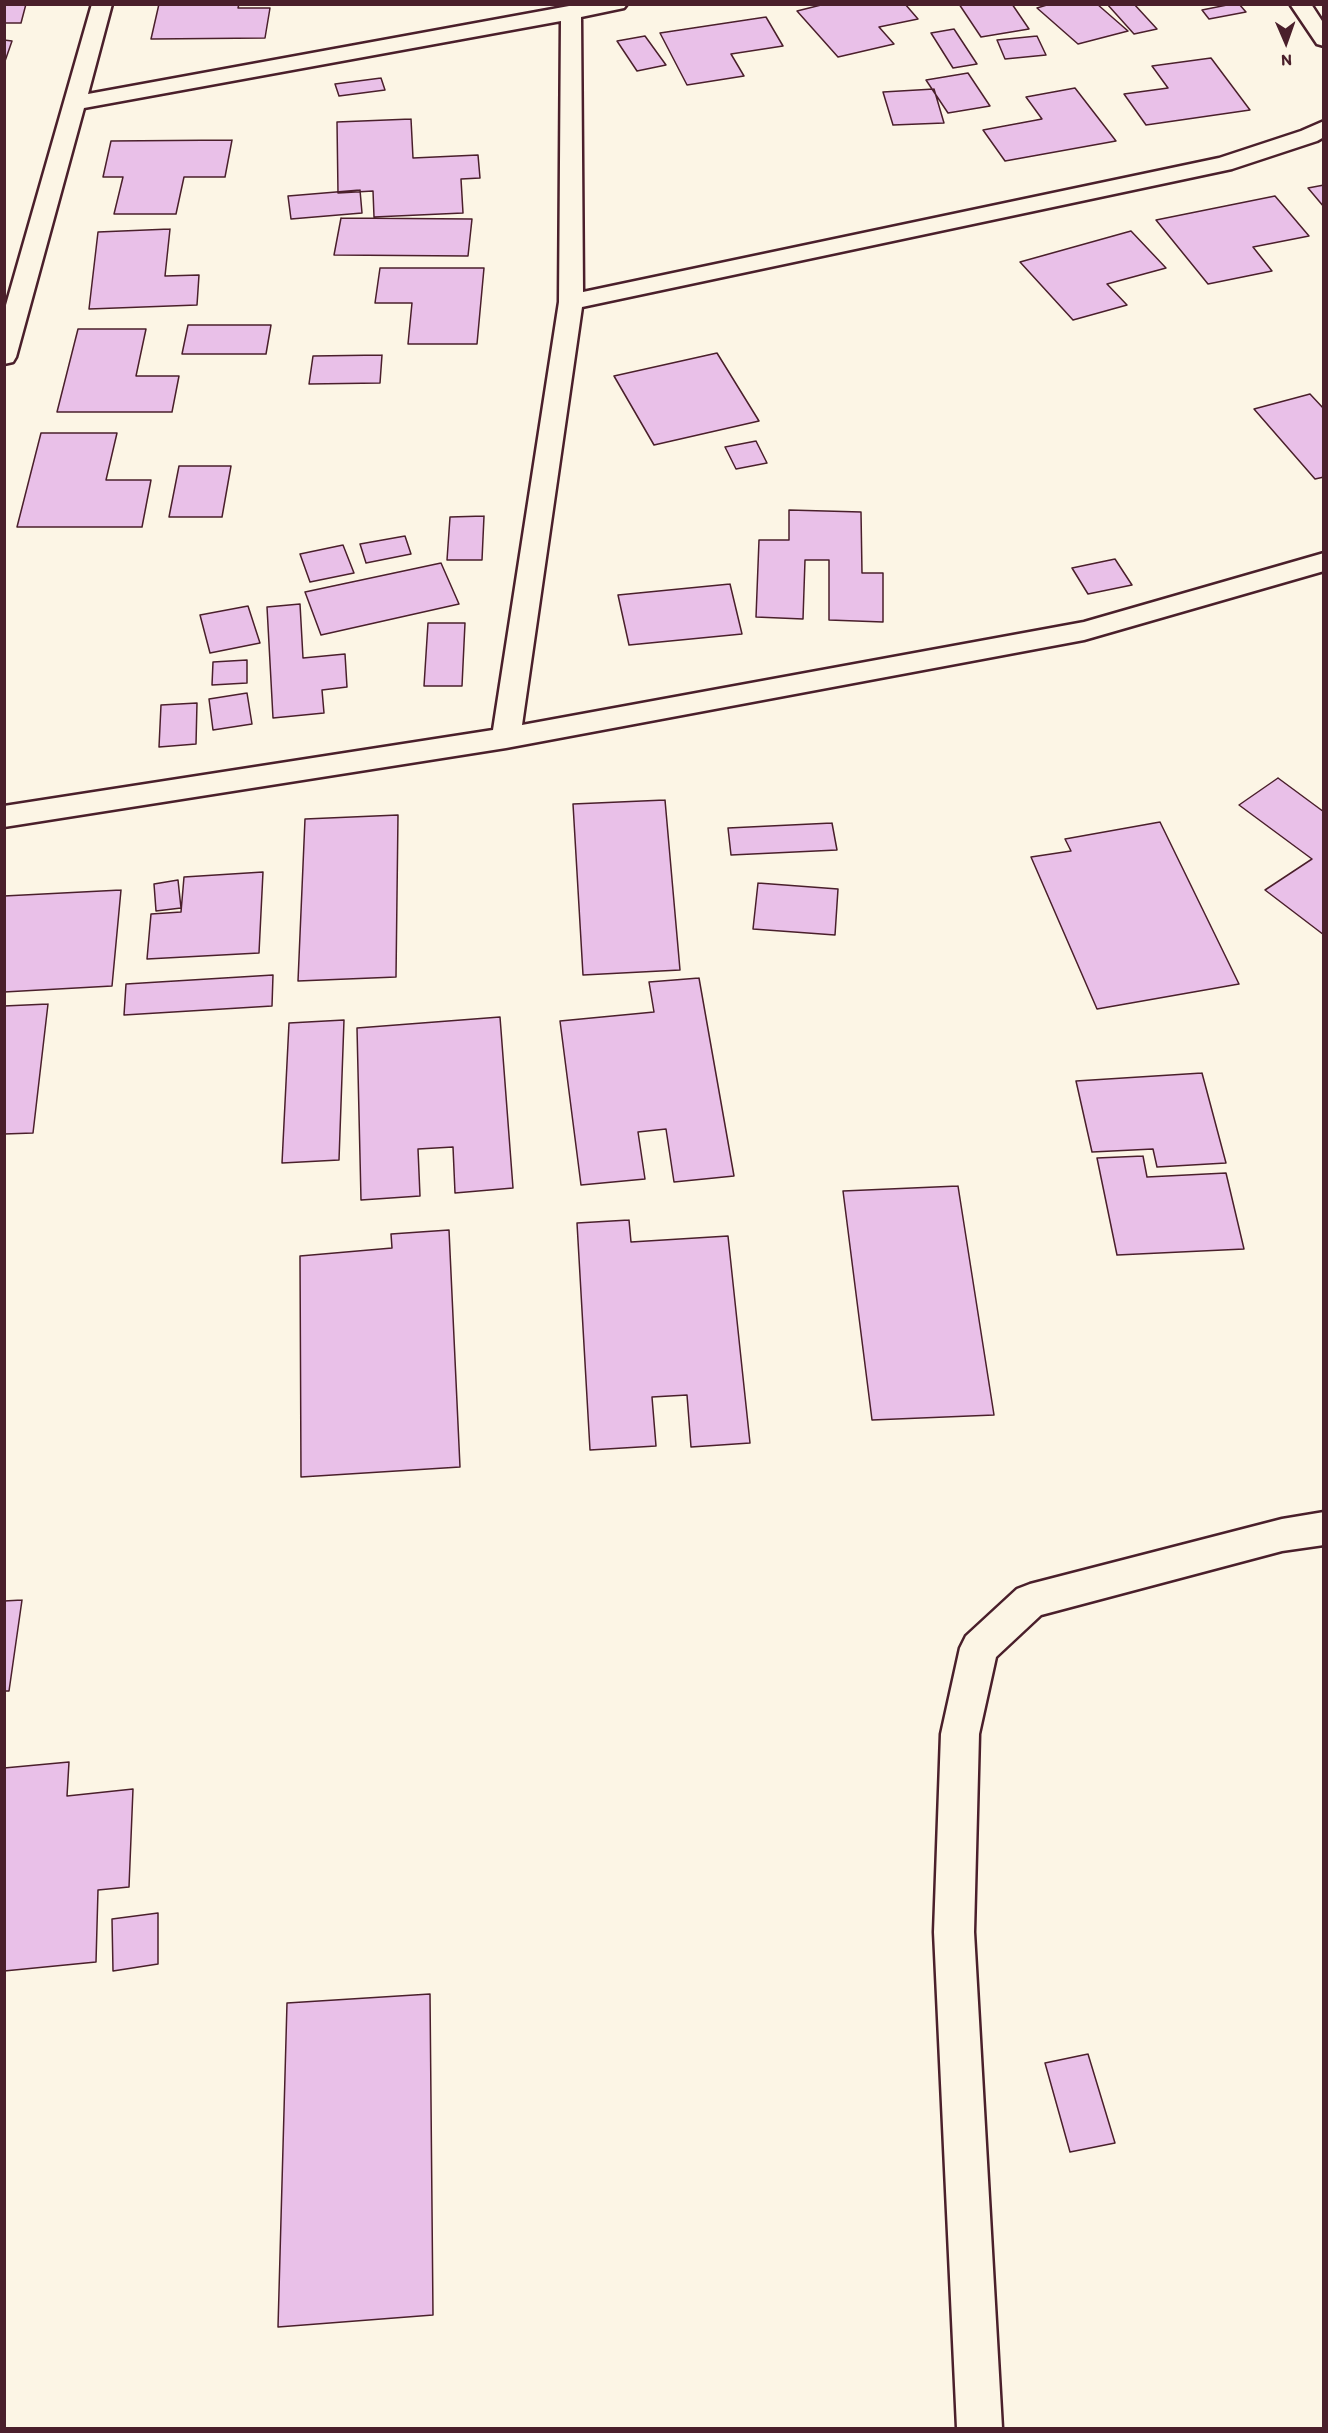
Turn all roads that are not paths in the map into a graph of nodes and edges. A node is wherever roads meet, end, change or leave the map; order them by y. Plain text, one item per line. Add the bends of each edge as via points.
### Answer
1 (102, 4) edge
2 (617, 4) edge
3 (1300, 4) edge
4 (571, 13) junction
5 (1323, 40) edge
6 (74, 103) junction
7 (1323, 127) edge
8 (571, 302) junction
9 (4, 357) edge
10 (1323, 562) edge
11 (506, 738) junction
12 (4, 817) edge
13 (1323, 1528) edge
14 (978, 2428) edge

1 - 6 street
2 - 4 street
3 - 5 street
4 - 6 street
4 - 8 street
6 - 9 street
7 - 8 street via 1309,136 1224,164
8 - 11 street
10 - 11 street via 1084,631
11 - 12 street
13 - 14 street via 1282,1535 1030,1601 979,1647 960,1734 954,1932

